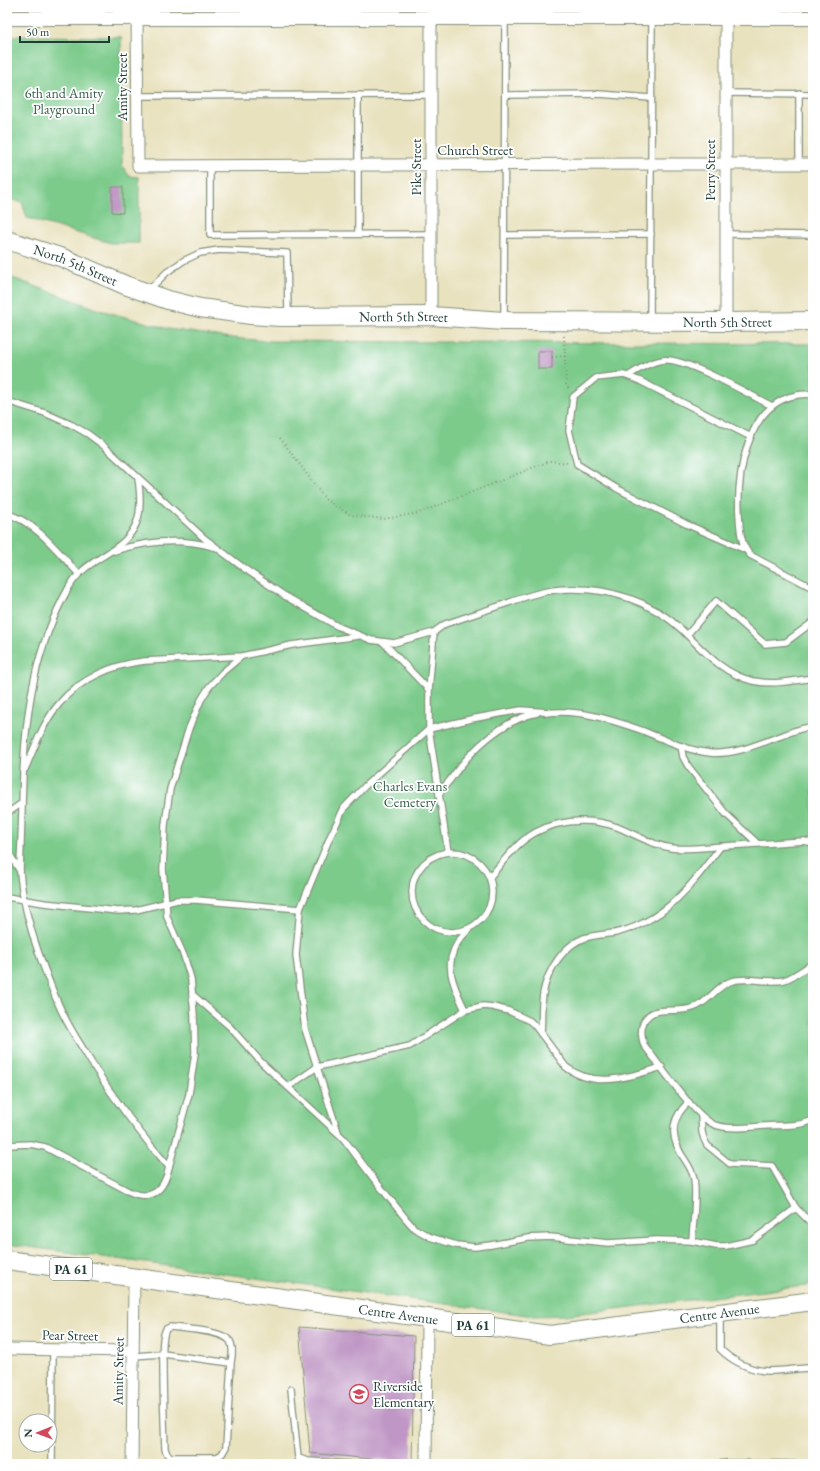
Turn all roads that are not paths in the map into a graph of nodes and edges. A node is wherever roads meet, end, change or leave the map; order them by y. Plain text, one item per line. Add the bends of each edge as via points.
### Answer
1 (137, 13) edge
2 (7, 18) edge
3 (431, 18) junction
4 (505, 18) junction
5 (652, 18) junction
6 (726, 18) junction
7 (813, 18) edge
8 (726, 93) junction
9 (799, 94) junction
10 (813, 94) edge
11 (358, 95) junction
12 (431, 95) junction
13 (505, 95) junction
14 (137, 96) junction
15 (651, 98) junction
16 (505, 164) junction
17 (651, 164) junction
18 (725, 164) junction
19 (799, 164) junction
20 (813, 164) edge
21 (358, 165) junction
22 (431, 165) junction
23 (138, 166) joint
24 (210, 166) junction
25 (358, 234) junction
26 (431, 234) junction
27 (651, 234) junction
28 (725, 234) junction
29 (505, 235) junction
30 (813, 235) edge
31 (7, 240) edge
32 (147, 292) junction
33 (431, 316) junction
34 (288, 317) junction
35 (504, 321) junction
36 (813, 321) edge
37 (650, 322) junction
38 (726, 322) junction
39 (628, 376) junction
40 (813, 395) edge
41 (7, 401) edge
42 (772, 406) junction
43 (750, 438) junction
44 (138, 478) junction
45 (7, 514) edge
46 (217, 548) junction
47 (746, 550) junction
48 (110, 552) junction
49 (78, 574) junction
50 (813, 588) edge
51 (813, 622) edge
52 (434, 632) junction
53 (687, 635) junction
54 (360, 636) junction
55 (382, 642) junction
56 (242, 656) junction
57 (813, 678) edge
58 (429, 690) junction
59 (549, 712) junction
60 (813, 727) edge
61 (429, 730) junction
62 (681, 746) junction
63 (23, 773) junction
64 (439, 795) junction
65 (22, 804) junction
66 (7, 812) edge
67 (813, 842) edge
68 (757, 844) junction
69 (722, 846) junction
70 (7, 850) edge
71 (448, 852) junction
72 (20, 871) junction
73 (490, 877) junction
74 (7, 897) edge
75 (24, 900) junction
76 (165, 903) junction
77 (300, 909) junction
78 (468, 930) junction
79 (813, 963) edge
80 (192, 994) junction
81 (464, 1010) junction
82 (541, 1034) junction
83 (317, 1067) junction
84 (662, 1067) junction
85 (288, 1087) junction
86 (689, 1102) junction
87 (701, 1116) junction
88 (813, 1120) edge
89 (338, 1132) junction
90 (7, 1145) edge
91 (169, 1167) junction
92 (796, 1208) junction
93 (813, 1225) edge
94 (692, 1241) junction
95 (7, 1260) edge
96 (134, 1278) junction
97 (813, 1301) edge
98 (720, 1313) junction
99 (427, 1319) junction
100 (7, 1349) edge
101 (53, 1349) junction
102 (133, 1353) junction
103 (163, 1354) junction
104 (231, 1363) junction
105 (806, 1368) dead end
106 (290, 1389) dead end
107 (52, 1464) edge
108 (132, 1464) edge
109 (349, 1464) edge
110 (426, 1464) edge
111 (721, 1464) edge
112 (794, 1464) edge

1 - 2 street
1 - 3 street
1 - 14 street, Amity Street
3 - 4 street
3 - 12 street, Pike Street
4 - 5 street
4 - 13 lane
5 - 6 street
5 - 15 lane
6 - 7 street
6 - 8 street, Perry Street
8 - 9 lane
8 - 18 street, Perry Street
9 - 10 lane
9 - 19 lane
11 - 12 lane
11 - 14 lane
11 - 21 lane
12 - 22 street, Pike Street
13 - 15 lane via 598,94
13 - 16 lane
14 - 23 street, Amity Street
15 - 17 lane
16 - 17 street, Church Street
16 - 22 street, Church Street
16 - 29 lane
17 - 18 street, Church Street
17 - 27 lane
18 - 19 street, Church Street
18 - 28 street, Perry Street
19 - 20 street, Church Street
21 - 22 street, Church Street
21 - 24 street, Church Street
21 - 25 lane
22 - 26 street, Pike Street
23 - 24 street, Church Street
24 - 25 lane via 210,235
25 - 26 lane
26 - 33 street, Pike Street
27 - 29 lane
27 - 37 lane
28 - 30 lane
28 - 38 street, Perry Street
29 - 35 lane
31 - 32 main road, North 5th Street via 63,258
32 - 34 main road, North 5th Street via 168,300 222,312
32 - 34 lane via 166,272 200,253 219,250 288,253
33 - 34 main road, North 5th Street
33 - 35 main road, North 5th Street
35 - 37 main road, North 5th Street
36 - 38 main road, North 5th Street
37 - 38 main road, North 5th Street
39 - 42 lane via 645,366 664,360 677,360
39 - 43 lane
39 - 47 lane via 596,378 573,397 569,430 577,464 623,492 686,524
40 - 42 lane via 797,395 779,400
41 - 44 lane via 45,413 88,434
42 - 43 lane via 759,421
43 - 47 lane via 739,493 740,527
44 - 46 lane via 184,522
44 - 48 lane via 141,509 137,522 127,538
45 - 49 lane via 26,523 43,536
46 - 48 lane via 194,542 176,542 140,544
46 - 54 lane via 285,596
47 - 50 lane via 750,555
48 - 49 lane
49 - 63 lane via 64,595 39,656 28,708
51 - 53 lane via 786,642 765,644 716,601
52 - 53 lane via 445,624 531,594 551,590 589,589 621,595 644,604 665,616
52 - 55 lane via 394,643
52 - 58 lane
53 - 57 lane via 722,668 745,679 775,683
54 - 55 lane
54 - 56 lane via 292,644
55 - 58 lane
56 - 63 lane via 131,663 101,672 59,703 45,724
56 - 76 lane via 209,687 189,728 170,789 164,825
58 - 61 lane
59 - 61 lane via 521,710
59 - 62 lane via 596,716
59 - 64 lane via 526,716 492,735 456,770
60 - 62 lane via 802,728 749,748 729,752 710,753
61 - 64 lane
61 - 77 lane via 367,784 344,808
62 - 68 lane via 688,766 726,814
63 - 65 lane
64 - 71 lane
65 - 66 lane
65 - 72 lane
67 - 68 lane
68 - 69 lane
69 - 73 lane via 667,847 653,844 609,825 570,821 532,834 507,856
69 - 82 lane via 687,889 656,916 624,930 587,937 570,946 554,966 544,993
70 - 72 lane
71 - 73 lane via 462,852 472,856 483,865
71 - 78 lane via 435,855 416,873 412,886 413,900 418,914 433,928 454,933
72 - 75 lane
73 - 78 lane via 493,891 491,905 480,922
74 - 75 lane
75 - 76 lane via 118,911 136,910
75 - 91 lane via 34,940 61,1011 113,1096
76 - 77 lane via 196,900
76 - 80 lane via 166,917 188,968
77 - 83 lane via 296,955 305,1029
78 - 81 lane via 454,950 450,973
79 - 84 lane via 784,980 730,981 697,1007 688,1010 657,1011 648,1016 642,1026 644,1045
80 - 85 lane via 229,1026 261,1062
80 - 91 lane via 195,1053 193,1071 184,1116
81 - 82 lane via 483,1006 509,1011 530,1021
81 - 83 lane via 410,1046
82 - 84 lane via 566,1067 590,1079 620,1079
83 - 85 lane
83 - 89 lane
84 - 86 lane
85 - 89 lane
86 - 87 lane
86 - 94 lane via 678,1113 674,1132 677,1146 694,1178
87 - 88 lane via 717,1125 736,1128 798,1125
87 - 92 lane via 702,1132 707,1145 730,1164 772,1166
89 - 94 lane via 406,1219 414,1228 430,1237 456,1245 475,1247 538,1237 608,1242
90 - 91 lane via 30,1144 45,1147 142,1196 154,1194 159,1189 164,1183
92 - 93 lane
92 - 94 lane via 753,1240 741,1244 721,1246
95 - 96 main road, Centre Avenue / PA 61
96 - 99 main road, Centre Avenue / PA 61
96 - 102 street, Amity Street
97 - 98 main road, Centre Avenue / PA 61
98 - 99 main road, Centre Avenue / PA 61 via 550,1335
98 - 105 lane via 720,1349 730,1359 768,1371
99 - 110 street
100 - 101 street, Pear Street
101 - 102 street, Pear Street
101 - 107 lane
102 - 103 lane
102 - 108 street, Amity Street
103 - 104 lane
103 - 104 lane via 164,1333 170,1327 216,1333 230,1341
103 - 104 lane via 165,1449 171,1457 217,1457 222,1454 226,1447
106 - 109 lane via 298,1458
111 - 112 lane

